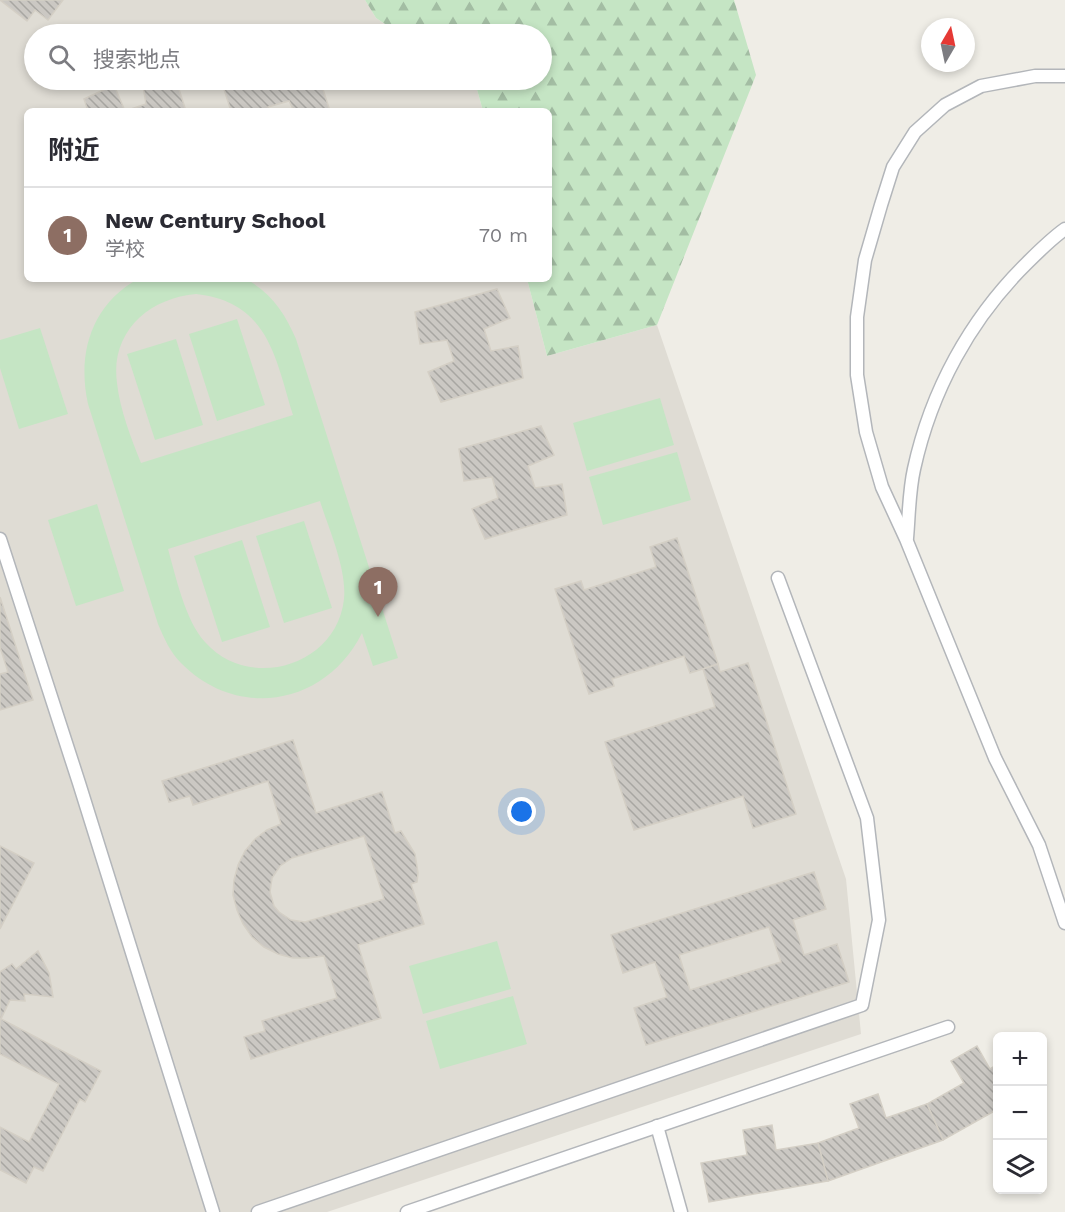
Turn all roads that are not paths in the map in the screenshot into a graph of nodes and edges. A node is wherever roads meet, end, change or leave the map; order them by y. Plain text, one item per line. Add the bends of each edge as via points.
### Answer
1 (1065, 76) edge
2 (1065, 229) edge
3 (0, 539) edge
4 (906, 539) junction
5 (778, 578) dead end
6 (1065, 923) edge
7 (948, 1027) dead end
8 (657, 1126) junction
9 (213, 1212) edge
10 (258, 1212) edge
11 (407, 1212) edge
12 (681, 1212) edge

1 - 4 lane via 1035,76 981,86 945,105 915,132 894,166 865,260 857,317 857,375 866,432 882,487
2 - 4 lane via 1003,286 963,342 933,404 914,470
3 - 9 lane
4 - 6 lane via 995,758 1039,845
5 - 10 lane via 867,818 879,920 862,1005
7 - 8 lane
8 - 11 lane
8 - 12 lane

